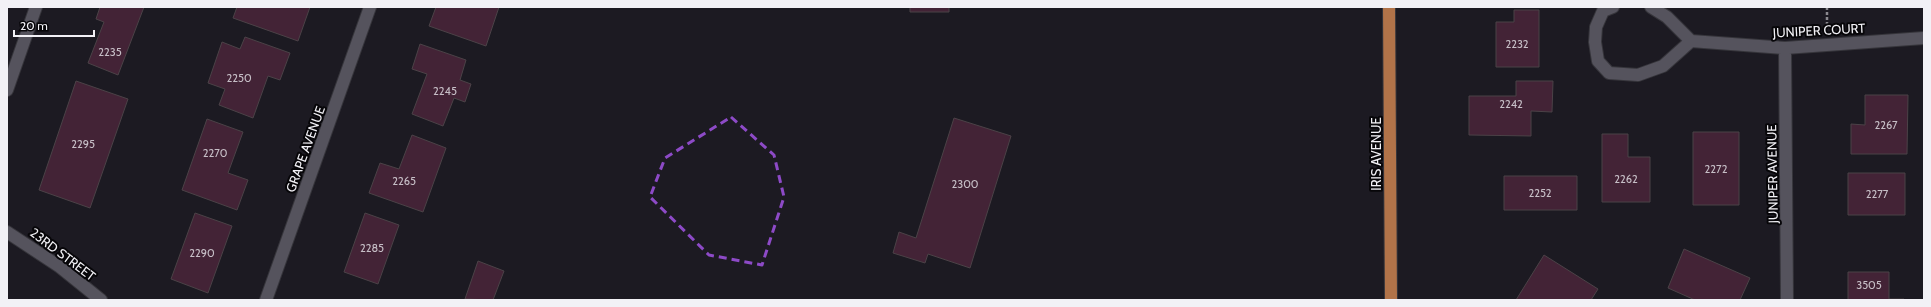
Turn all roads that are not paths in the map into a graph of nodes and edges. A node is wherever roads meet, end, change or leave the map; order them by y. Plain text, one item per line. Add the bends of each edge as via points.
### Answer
1 (36, 7) edge
2 (370, 7) edge
3 (1389, 7) edge
4 (1613, 7) edge
5 (1651, 7) edge
6 (1924, 38) edge
7 (1691, 41) junction
8 (1785, 48) junction
9 (7, 90) edge
10 (7, 232) edge
11 (101, 300) edge
12 (266, 300) edge
13 (1391, 300) edge
14 (1787, 300) edge

1 - 9 street
2 - 12 street, GRAPE AVENUE
3 - 13 main road, IRIS AVENUE
4 - 7 street via 1603,11 1595,34 1598,61 1609,73 1638,75 1663,66
5 - 7 street via 1667,17
6 - 8 street, JUNIPER COURT
7 - 8 street, JUNIPER COURT
8 - 14 street, JUNIPER AVENUE
10 - 11 street, 23RD STREET via 60,267

